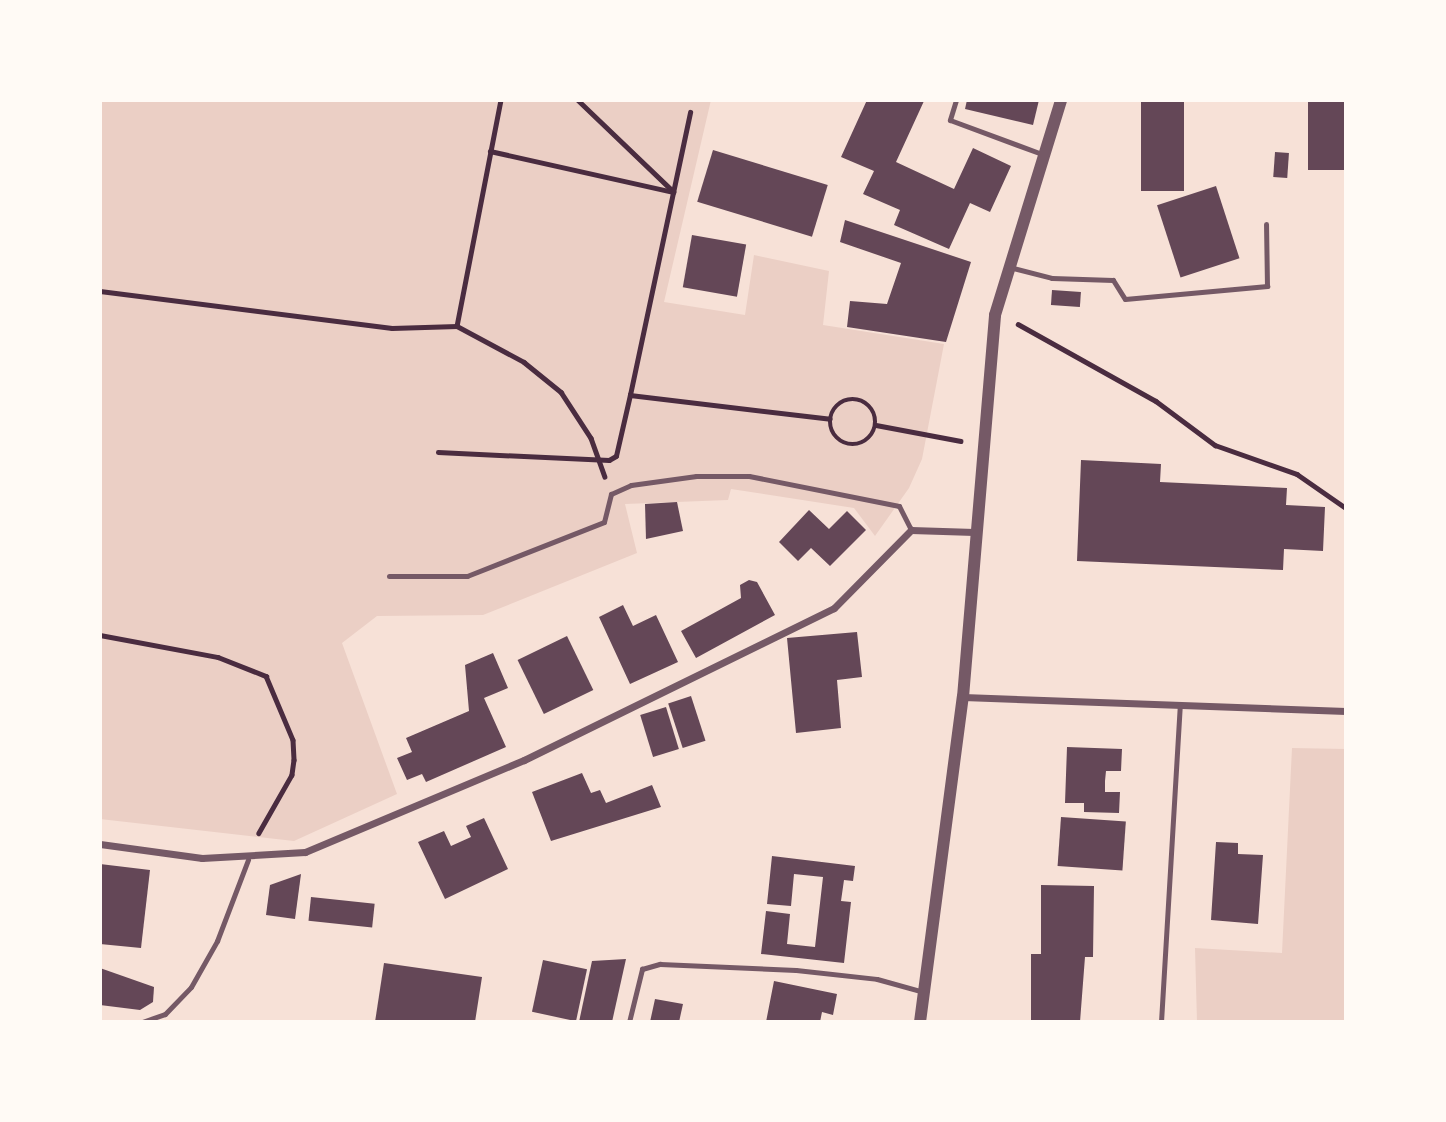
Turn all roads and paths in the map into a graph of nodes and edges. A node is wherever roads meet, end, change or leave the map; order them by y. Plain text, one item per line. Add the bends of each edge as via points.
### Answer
1 (501, 100) edge
2 (578, 100) edge
3 (956, 100) edge
4 (1061, 100) edge
5 (690, 112) dead end
6 (491, 152) junction
7 (1044, 155) junction
8 (673, 192) junction
9 (1266, 224) dead end
10 (1009, 267) junction
11 (100, 291) edge
12 (995, 315) junction
13 (457, 326) junction
14 (630, 395) junction
15 (830, 419) junction
16 (876, 425) junction
17 (981, 445) junction
18 (438, 452) dead end
19 (599, 461) junction
20 (611, 494) junction
21 (1346, 508) edge
22 (911, 530) junction
23 (974, 532) junction
24 (389, 576) dead end
25 (100, 635) edge
26 (963, 697) junction
27 (1180, 705) junction
28 (1346, 710) edge
29 (100, 844) edge
30 (248, 860) junction
31 (923, 992) junction
32 (142, 1022) edge
33 (629, 1022) edge
34 (920, 1022) edge
35 (1161, 1022) edge

1 - 6 path
2 - 8 path
3 - 7 lane via 950,120
4 - 7 street
5 - 8 path
6 - 8 path
6 - 13 path
7 - 10 street
8 - 14 path
9 - 10 lane via 1267,286 1125,299 1113,280 1052,278
10 - 12 street
11 - 13 path via 392,328
12 - 17 street
12 - 21 path via 1028,327 1156,401 1215,444 1297,474
13 - 19 path via 524,362 561,392
14 - 15 path
14 - 19 path via 616,456
15 - 16 path via 845,443 865,441
15 - 16 path via 841,403 861,400
16 - 17 path
17 - 23 street
18 - 19 path
19 - 20 path
20 - 22 lane via 696,476 749,476 899,506
20 - 24 lane via 604,522 467,576
22 - 23 street
22 - 30 street via 834,608 402,813 305,852
23 - 26 street
25 - 30 path via 218,657 266,676 293,740 294,760
26 - 27 street
26 - 31 street
27 - 28 street
27 - 35 lane
29 - 30 street
30 - 32 lane via 217,941 191,987 165,1014
31 - 33 lane via 877,979 796,970 660,964 642,969
31 - 34 street

